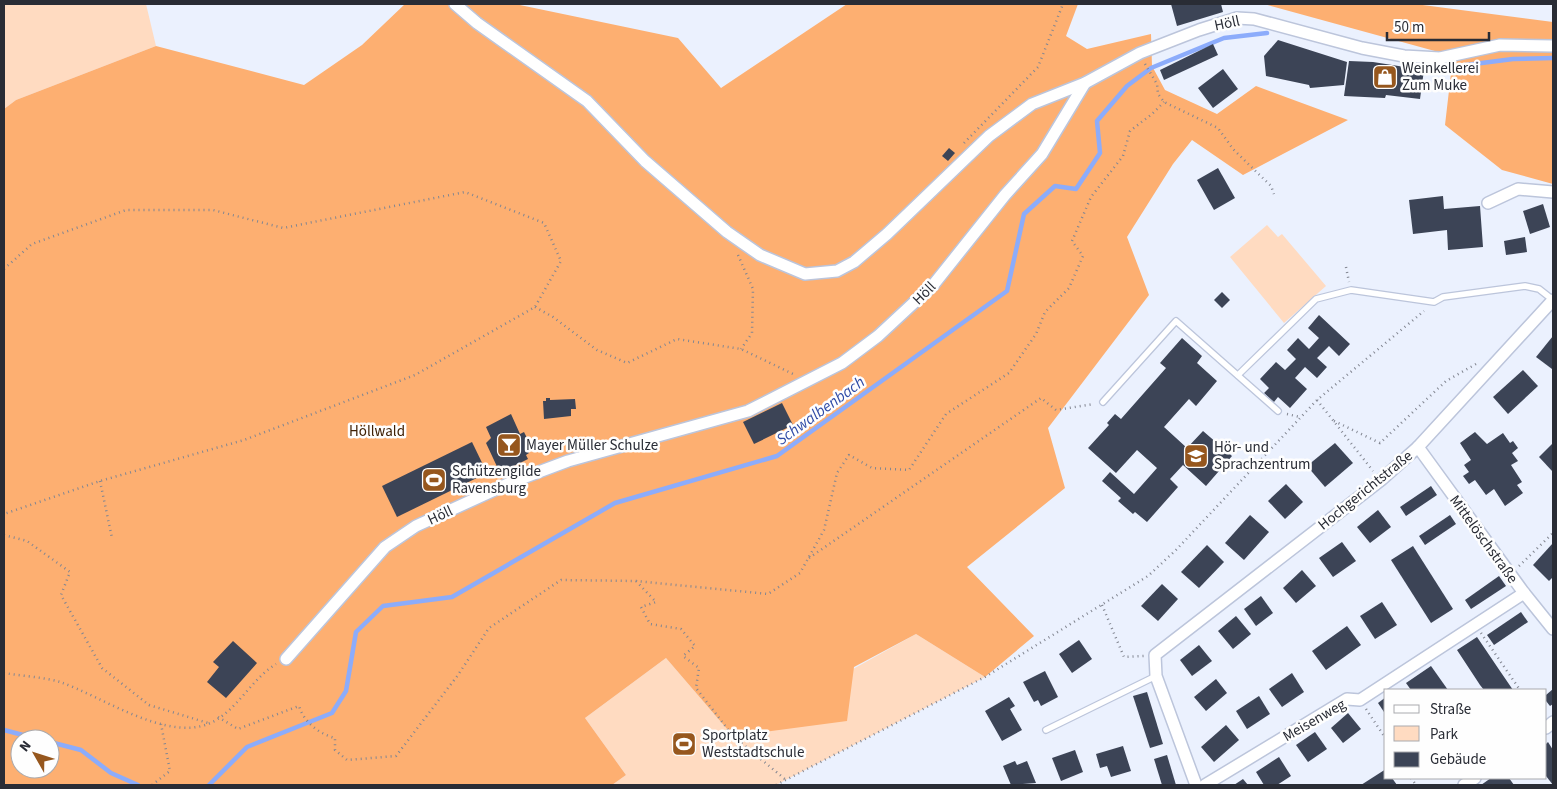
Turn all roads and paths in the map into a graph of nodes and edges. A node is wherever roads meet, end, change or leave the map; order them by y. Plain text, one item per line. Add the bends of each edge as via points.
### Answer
1 (455, 4) edge
2 (1063, 4) edge
3 (1553, 46) edge
4 (1145, 64) dead end
5 (1085, 83) junction
6 (1164, 102) junction
7 (965, 157) junction
8 (1553, 192) edge
9 (1274, 194) dead end
10 (1488, 203) dead end
11 (727, 232) junction
12 (1346, 267) dead end
13 (4, 268) edge
14 (1351, 290) junction
15 (1553, 300) edge
16 (1434, 302) junction
17 (535, 307) junction
18 (740, 349) junction
19 (1478, 363) dead end
20 (1238, 375) junction
21 (807, 382) junction
22 (1317, 400) junction
23 (1103, 402) joint
24 (1278, 411) joint
25 (1300, 418) junction
26 (1334, 422) junction
27 (1418, 447) junction
28 (1381, 480) junction
29 (100, 481) junction
30 (4, 514) edge
31 (1553, 533) edge
32 (4, 535) edge
33 (112, 538) dead end
34 (808, 559) junction
35 (1510, 574) junction
36 (636, 581) junction
37 (1524, 594) junction
38 (1102, 605) junction
39 (1476, 626) junction
40 (1553, 629) edge
41 (1155, 655) junction
42 (286, 659) joint
43 (4, 673) edge
44 (1156, 676) junction
45 (1519, 689) edge
46 (1360, 700) junction
47 (218, 717) junction
48 (161, 724) junction
49 (209, 724) junction
50 (1046, 730) dead end
51 (1384, 736) edge
52 (786, 780) junction
53 (152, 785) edge
54 (776, 785) edge
55 (1196, 785) edge
56 (1205, 785) edge

1 - 11 street via 587,101 645,161
2 - 7 path via 1038,67 963,141
3 - 5 street, Höll via 1500,45 1440,58 1404,56 1254,19 1236,18 1140,53
4 - 6 path
5 - 7 street via 1032,104
5 - 21 street, Höll via 1042,154 934,284 878,336 842,363
6 - 9 path via 1218,128 1233,149 1271,186
6 - 34 path via 1130,131 1123,156 1091,197 1072,241 1083,256 1069,288 1044,312 1036,334 1009,374 946,414 909,470 872,468 849,456 837,473 824,530
7 - 11 street via 887,234 854,262 837,271 805,274 790,269 760,255
8 - 10 street via 1518,189
11 - 18 path via 754,289 752,333
12 - 14 path
13 - 17 path via 32,244 126,210 213,210 283,228 465,192 544,223 561,261
14 - 16 lane, Hochgerichtstraße
14 - 20 lane, Hochgerichtstraße via 1316,299
15 - 16 lane, Hochgerichtstraße via 1539,288 1525,286 1442,297
15 - 27 street, Hochgerichtstraße
16 - 22 path
17 - 18 path via 553,316 597,350 627,362 677,339
17 - 29 path via 415,374 244,440
18 - 21 path
19 - 26 path via 1446,381 1380,442
20 - 23 lane via 1176,321
20 - 24 lane
21 - 42 street, Höll via 748,411 568,461 512,482 416,526 385,546
22 - 25 path
22 - 26 path
23 - 34 path via 1056,410 1041,398
24 - 25 path
25 - 38 path via 1176,550 1148,576
26 - 28 path
27 - 28 street, Hochgerichtstraße
27 - 35 street, Mittelöschstraße
28 - 41 street, Hochgerichtstraße
29 - 30 path
29 - 33 path
31 - 35 path
32 - 49 path via 27,541 70,572 61,595 102,668 149,705
34 - 36 path via 800,573 768,594
35 - 37 street, Mittelöschstraße
36 - 47 path via 561,580 489,628 458,675 396,756 347,760 335,750 335,738 324,735 302,715 298,706 238,729
36 - 52 path via 656,602 642,607 650,624 681,629 695,646 683,656 699,668 696,688 733,736
37 - 39 street, Meisenweg
37 - 40 street, Mittelöschstraße
38 - 41 path via 1124,657
38 - 52 path via 985,677
39 - 45 path
39 - 46 street, Meisenweg
41 - 44 street
42 - 47 path via 262,673 238,701
43 - 48 path via 59,682
44 - 50 lane
44 - 55 street
46 - 51 path
46 - 56 street, Meisenweg via 1347,699
47 - 49 path
48 - 49 path via 191,728
48 - 53 path via 170,772
52 - 54 path

